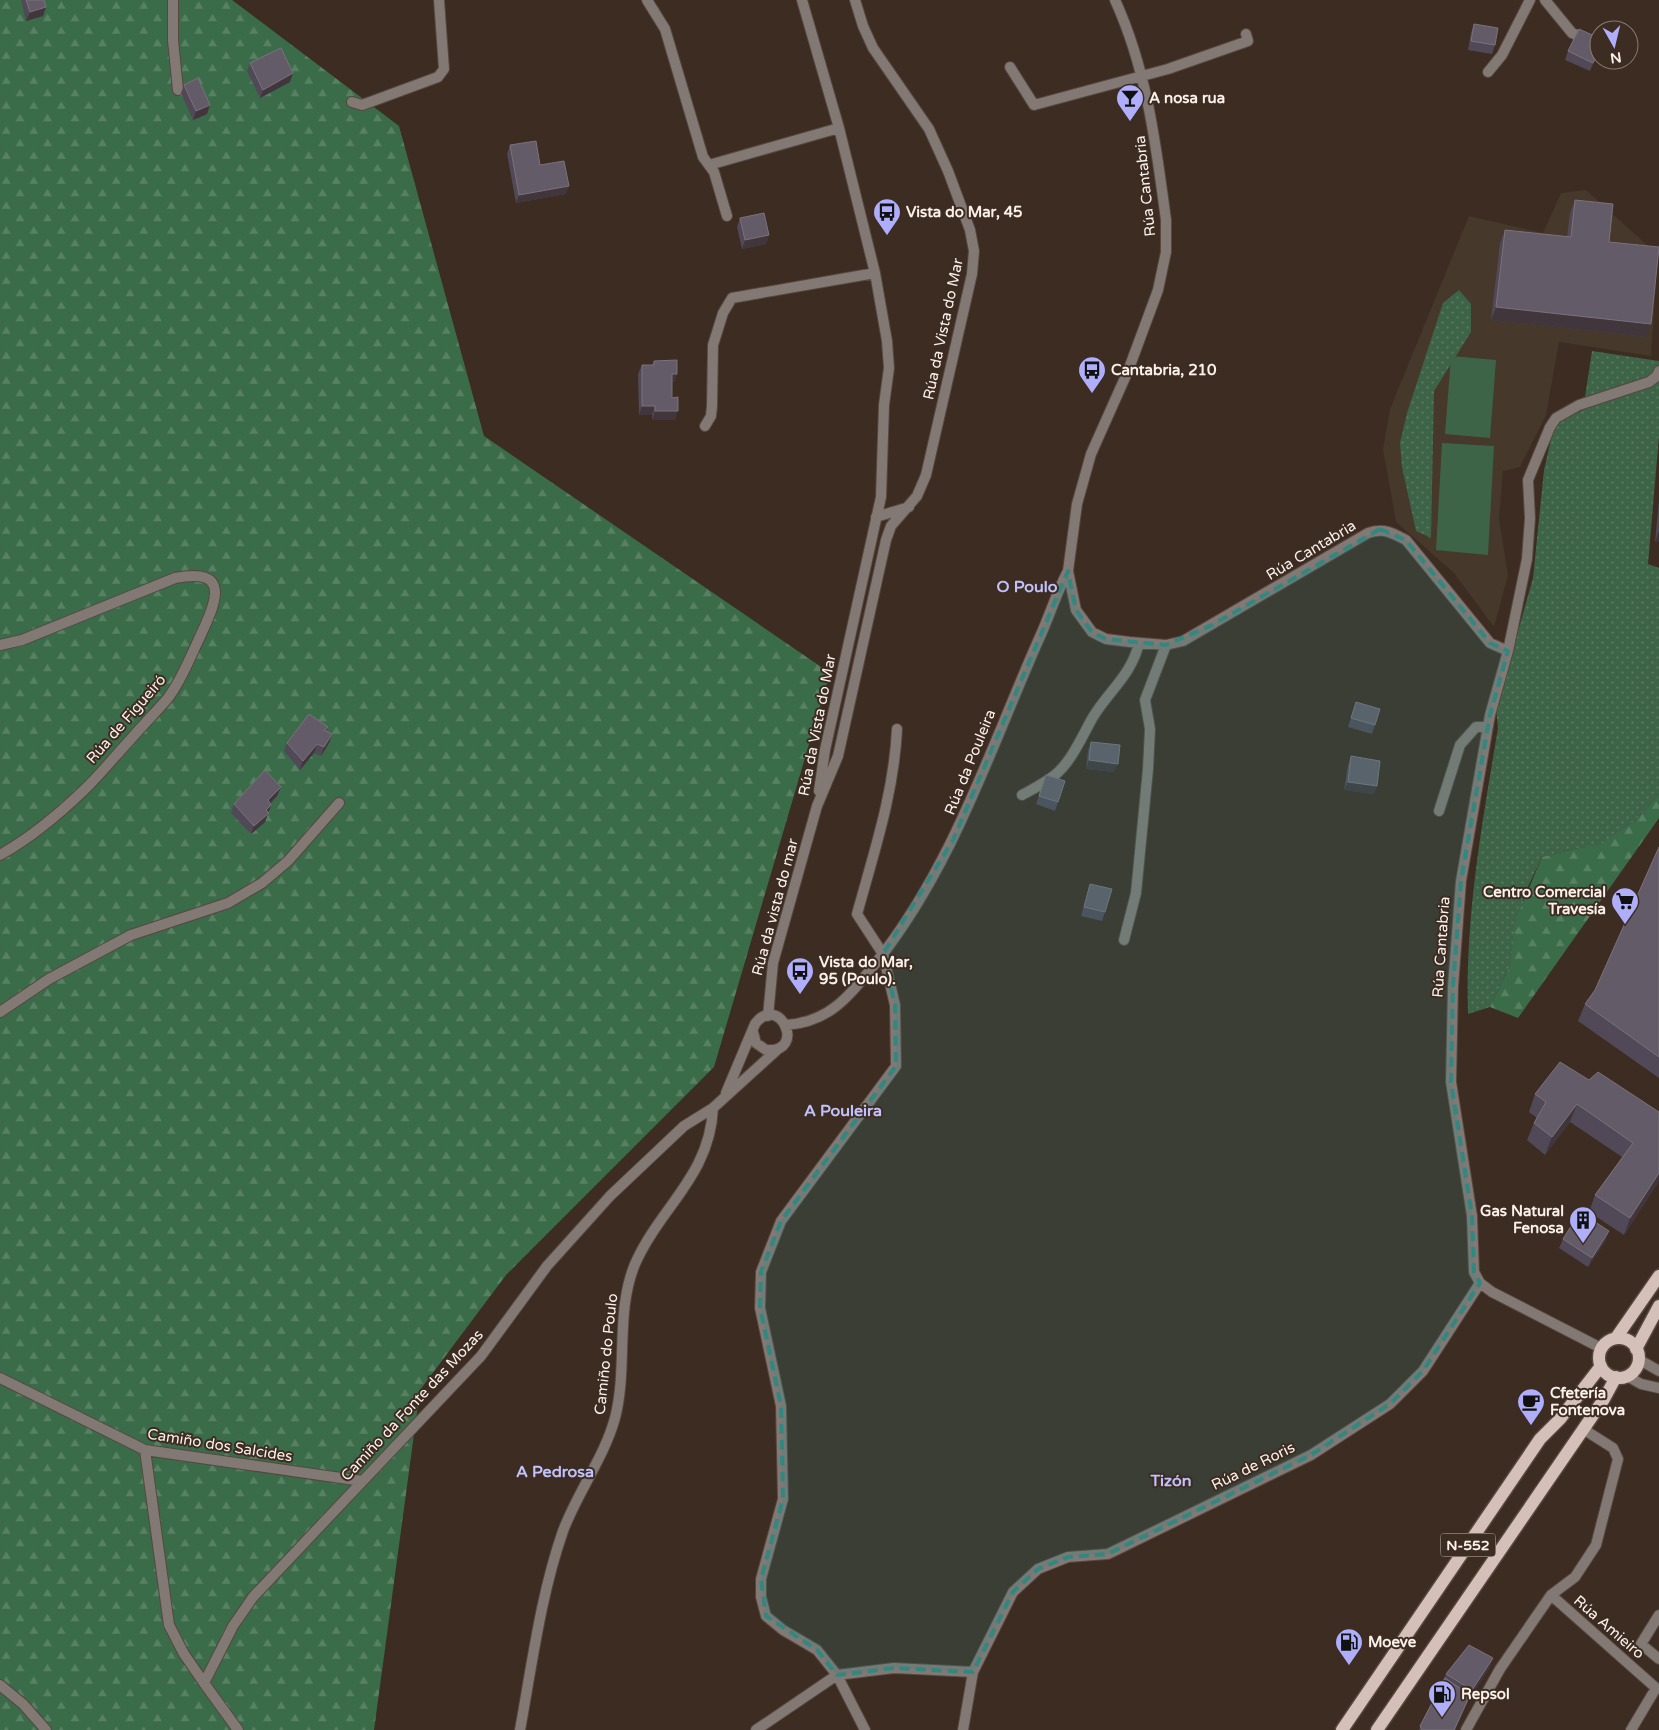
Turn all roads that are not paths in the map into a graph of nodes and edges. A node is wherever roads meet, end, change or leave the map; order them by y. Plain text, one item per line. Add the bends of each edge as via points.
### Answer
1 (173, 0) edge
2 (439, 0) edge
3 (647, 0) edge
4 (802, 0) edge
5 (855, 0) edge
6 (1115, 0) edge
7 (1530, 0) edge
8 (1545, 0) edge
9 (1246, 34) dead end
10 (1589, 40) edge
11 (1010, 67) dead end
12 (1488, 72) dead end
13 (1142, 77) junction
14 (178, 90) dead end
15 (352, 102) dead end
16 (838, 128) junction
17 (709, 165) junction
18 (727, 216) dead end
19 (875, 273) junction
20 (1659, 371) edge
21 (705, 426) dead end
22 (909, 507) junction
23 (876, 517) junction
24 (1068, 572) junction
25 (1139, 643) junction
26 (0, 645) edge
27 (1166, 645) junction
28 (1508, 650) junction
29 (1488, 727) junction
30 (897, 729) dead end
31 (1022, 795) dead end
32 (339, 803) dead end
33 (817, 806) junction
34 (1439, 811) dead end
35 (0, 855) edge
36 (1124, 940) dead end
37 (883, 954) junction
38 (0, 1012) edge
39 (768, 1016) junction
40 (786, 1025) junction
41 (753, 1032) junction
42 (778, 1049) junction
43 (723, 1098) junction
44 (713, 1108) junction
45 (1659, 1276) edge
46 (1480, 1283) junction
47 (1659, 1306) edge
48 (1616, 1338) junction
49 (1601, 1348) junction
50 (1637, 1354) junction
51 (1601, 1366) junction
52 (1659, 1371) edge
53 (1621, 1377) junction
54 (0, 1378) edge
55 (1659, 1388) edge
56 (1584, 1429) junction
57 (145, 1450) junction
58 (362, 1481) junction
59 (1551, 1595) junction
60 (1659, 1615) edge
61 (1659, 1659) edge
62 (973, 1672) junction
63 (837, 1676) junction
64 (204, 1683) junction
65 (0, 1685) edge
66 (46, 1730) edge
67 (238, 1730) edge
68 (520, 1730) edge
69 (756, 1730) edge
70 (865, 1730) edge
71 (963, 1730) edge
72 (1342, 1730) edge
73 (1377, 1730) edge
74 (1466, 1730) edge
75 (1631, 1730) edge

1 - 14 street
2 - 15 street via 442,73 362,105
3 - 17 street via 665,29 703,157
4 - 16 street, Rúa da Vista do Mar
5 - 22 street, Rúa da Vista do Mar via 862,26 873,48 930,129 970,230 974,252 972,274 926,475
6 - 13 street, Rúa Cantabria via 1131,38
7 - 12 street via 1502,55
8 - 10 street via 1572,32
9 - 13 street via 1248,41
11 - 13 street via 1034,105
13 - 24 street, Rúa Cantabria via 1166,220 1166,252 1158,290 1141,337 1091,454 1077,504
16 - 17 street
16 - 19 street, Rúa da Vista do Mar
17 - 18 street via 720,188
19 - 21 street via 732,298 712,344 712,406
19 - 23 street, Rúa da Vista do Mar via 889,368 884,405 883,481
20 - 28 street via 1649,382 1579,405 1556,418 1550,427 1528,480 1527,559
22 - 23 street
22 - 33 street, Rúa da Vista do Mar via 891,526 886,540 838,756
23 - 33 street, Rúa da Vista do Mar via 825,750
24 - 25 street, Rúa Cantabria via 1076,610 1092,632 1106,638
24 - 37 street, Rúa da Pouleira via 953,840 923,894
25 - 27 street, Rúa Cantabria
25 - 31 street via 1128,672 1094,715 1066,763 1056,775
26 - 35 street, Rúa de Figueiró via 22,640 175,578 201,576 211,580 215,588 214,606 183,674 168,698 84,790 29,839
27 - 28 street, Rúa Cantabria via 1183,641 1380,529 1406,540 1490,643
27 - 36 street via 1145,700 1150,729 1148,770 1136,893
28 - 29 street, Rúa Cantabria
29 - 34 street via 1476,727 1460,745
29 - 46 street, Rúa Cantabria via 1461,881 1450,1052 1451,1082 1472,1216 1474,1272
30 - 37 street via 895,766 857,914
32 - 38 street via 288,861 262,883 228,903 131,935 49,979
33 - 39 street, Rúa da vista do mar via 774,963
37 - 40 street, Rúa da Pouleira via 828,1014 808,1023
37 - 63 street via 895,1005 896,1066 782,1220 761,1272 760,1308 781,1406 782,1499 761,1579 761,1597 766,1616 817,1650
39 - 40 street via 778,1018
39 - 41 street via 758,1021
40 - 42 street via 788,1036
41 - 42 street via 754,1040 762,1048
41 - 43 street, Camiño da Fonte das Mozas
42 - 43 street, Camiño da Fonte das Mozas
43 - 44 street, Camiño da Fonte das Mozas
44 - 58 street, Camiño da Fonte das Mozas via 684,1126 610,1196 547,1266 482,1356
44 - 68 street, Camiño do Poulo via 712,1130 702,1160 644,1248 630,1281 616,1415 605,1450 564,1529 549,1585
45 - 48 main road
46 - 49 street
46 - 62 street, Rúa de Roris via 1423,1371 1390,1404 1311,1455 1108,1554 1068,1557 1038,1569 1014,1592
47 - 50 main road, N-552
48 - 49 main road
48 - 50 main road via 1628,1340
49 - 51 main road
50 - 52 street
50 - 53 main road, N-552 via 1635,1369
51 - 53 main road via 1607,1374
51 - 72 main road, N-552 via 1560,1419 1540,1439
53 - 55 street
53 - 56 main road, N-552
54 - 57 street, Camiño dos Salcides
56 - 59 street, Rúa Amieiro via 1613,1448 1617,1453 1618,1466 1596,1545 1575,1577
56 - 73 main road, N-552
57 - 58 street, Camiño dos Salcides
57 - 64 street via 169,1625
58 - 64 street, Camiño da Fonte das Mozas via 253,1597
59 - 74 street, Rúa Amieiro via 1500,1669
59 - 75 street, Rúa Amieiro via 1656,1688
60 - 61 street via 1641,1644
62 - 63 street via 894,1668
62 - 71 street, Rúa de Roris
63 - 69 street
63 - 70 street
64 - 67 street
65 - 66 street via 23,1704

